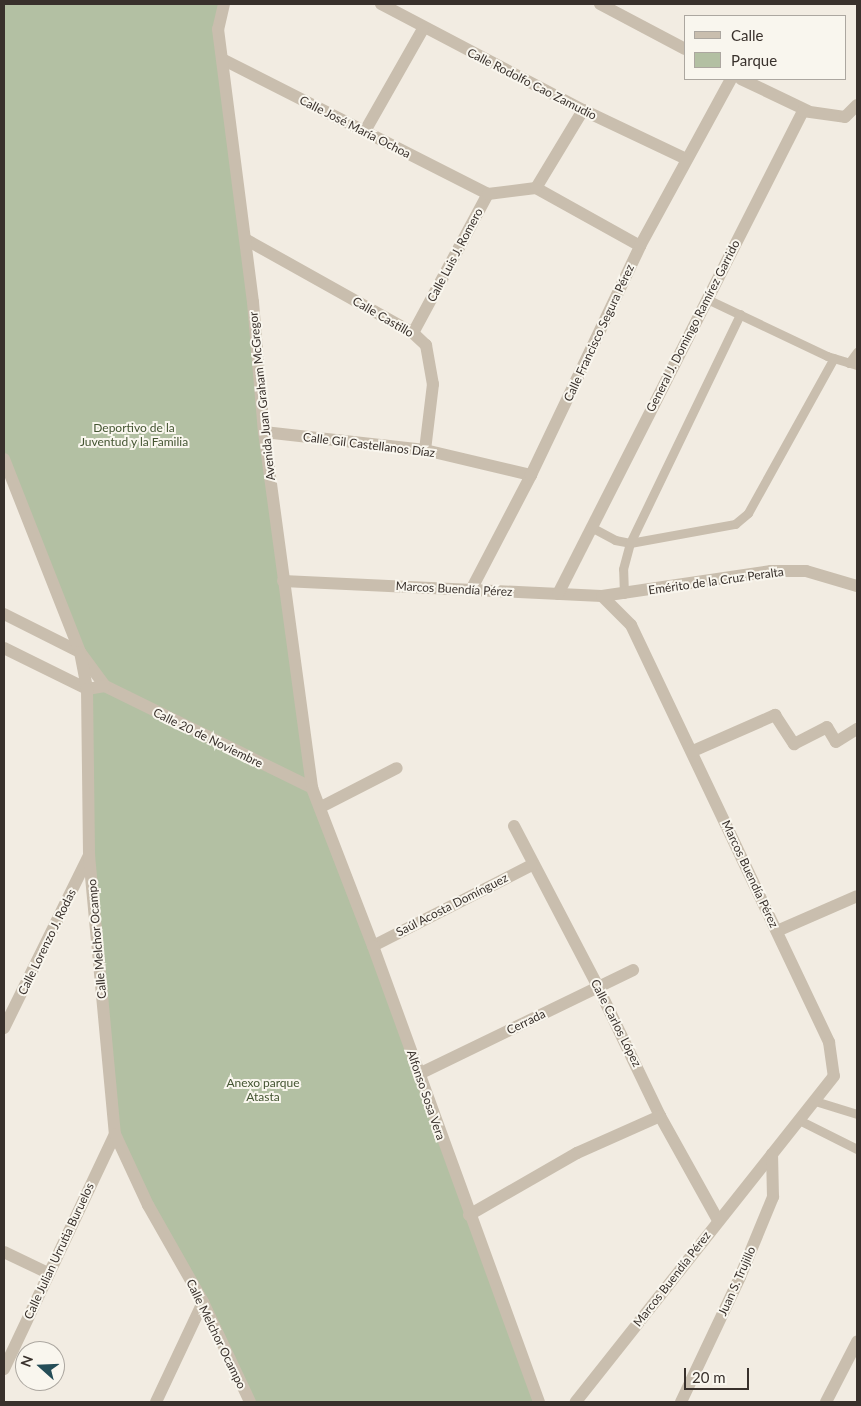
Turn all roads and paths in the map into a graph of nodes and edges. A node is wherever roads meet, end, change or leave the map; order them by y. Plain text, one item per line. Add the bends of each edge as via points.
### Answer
1 (224, 4) edge
2 (380, 4) edge
3 (600, 4) edge
4 (424, 29) junction
5 (684, 48) edge
6 (222, 59) junction
7 (730, 80) edge
8 (743, 80) edge
9 (857, 106) edge
10 (583, 110) junction
11 (808, 111) junction
12 (365, 131) junction
13 (686, 159) junction
14 (536, 188) junction
15 (488, 194) junction
16 (245, 239) junction
17 (640, 246) junction
18 (707, 299) junction
19 (740, 314) junction
20 (413, 333) junction
21 (857, 352) edge
22 (834, 358) junction
23 (853, 364) edge
24 (264, 432) junction
25 (425, 450) junction
26 (4, 458) edge
27 (532, 475) junction
28 (591, 527) junction
29 (630, 543) junction
30 (283, 581) junction
31 (857, 586) edge
32 (471, 590) junction
33 (558, 594) junction
34 (624, 594) junction
35 (602, 596) junction
36 (4, 614) edge
37 (5, 651) edge
38 (80, 652) junction
39 (105, 686) junction
40 (87, 689) junction
41 (857, 729) edge
42 (693, 751) junction
43 (397, 768) dead end
44 (312, 788) junction
45 (321, 807) junction
46 (514, 826) dead end
47 (90, 856) junction
48 (532, 865) junction
49 (857, 896) edge
50 (777, 931) junction
51 (373, 946) junction
52 (633, 970) dead end
53 (598, 987) junction
54 (4, 1028) edge
55 (419, 1074) junction
56 (815, 1101) junction
57 (857, 1114) edge
58 (660, 1116) junction
59 (800, 1120) junction
60 (116, 1134) junction
61 (857, 1148) edge
62 (772, 1154) junction
63 (469, 1216) junction
64 (718, 1220) junction
65 (4, 1252) edge
66 (48, 1273) junction
67 (203, 1302) junction
68 (857, 1342) edge
69 (4, 1369) edge
70 (156, 1402) edge
71 (250, 1402) edge
72 (539, 1402) edge
73 (576, 1402) edge
74 (681, 1402) edge
75 (826, 1402) edge

1 - 6 street, Avenida Juan Graham McGregor via 218,29
2 - 4 street, Calle Rodolfo Cao Zamudio
3 - 5 street
4 - 10 street, Calle Rodolfo Cao Zamudio
4 - 12 street
6 - 12 street, Calle José María Ochoa
6 - 16 street, Avenida Juan Graham McGregor
7 - 13 street, Calle Francisco Segura Pérez
8 - 11 street
9 - 11 street via 845,117
10 - 13 street, Calle Rodolfo Cao Zamudio
10 - 14 street
11 - 18 street, General J. Domingo Ramírez Garrido via 803,111
12 - 15 street, Calle José María Ochoa
13 - 17 street, Calle Francisco Segura Pérez
14 - 15 street, Calle Luis J. Romero
14 - 17 street
15 - 20 street, Calle Luis J. Romero
16 - 20 street, Calle Castillo
16 - 24 street, Avenida Juan Graham McGregor
17 - 27 street, Calle Francisco Segura Pérez
18 - 19 lane
18 - 28 street, General J. Domingo Ramírez Garrido
19 - 22 lane
19 - 29 lane
20 - 25 street, Calle Castillo via 426,345 433,384
21 - 23 lane
22 - 23 lane
22 - 29 lane via 748,513 735,524
24 - 25 street, Calle Gil Castellanos Díaz
24 - 30 street, Avenida Juan Graham McGregor
25 - 27 street, Calle Gil Castellanos Díaz
26 - 38 street, Calle Melchor Ocampo
27 - 32 street, Calle Francisco Segura Pérez
28 - 29 lane via 615,540
28 - 33 street, General J. Domingo Ramírez Garrido
29 - 34 lane via 623,568
30 - 32 street, Marcos Buendía Pérez
30 - 44 street, Avenida Juan Graham McGregor
31 - 34 street, Emérito de la Cruz Peralta via 806,571 770,571
32 - 33 street, Marcos Buendía Pérez
33 - 35 street, Marcos Buendía Pérez
34 - 35 street, Emérito de la Cruz Peralta
35 - 42 street, Marcos Buendía Pérez via 632,625
36 - 38 street
37 - 40 street
38 - 39 street, Calle 20 de Noviembre
38 - 40 street, Calle Melchor Ocampo
39 - 40 street
39 - 44 street, Calle 20 de Noviembre
40 - 47 street, Calle Melchor Ocampo
41 - 42 street via 836,742 827,727 794,744 775,715
42 - 50 street, Marcos Buendía Pérez
43 - 45 street
44 - 45 street, Alfonso Sosa Vera
45 - 51 street, Alfonso Sosa Vera
46 - 48 street, Calle Carlos López
47 - 54 street, Calle Lorenzo J. Rodas
47 - 60 street, Calle Melchor Ocampo
48 - 51 street, Saúl Acosta Domínguez
48 - 53 street, Calle Carlos López
49 - 50 street
50 - 56 street, Marcos Buendía Pérez via 829,1042 834,1076
51 - 55 street, Alfonso Sosa Vera
52 - 53 street, Cerrada
53 - 55 street, Cerrada
53 - 58 street, Calle Carlos López
55 - 63 street, Alfonso Sosa Vera
56 - 57 lane
56 - 59 street, Marcos Buendía Pérez
58 - 63 street via 577,1153
58 - 64 street, Calle Carlos López
59 - 61 lane
59 - 62 street, Marcos Buendía Pérez
60 - 66 street, Calle Julian Urrutia Buruelos
60 - 67 street, Calle Melchor Ocampo via 148,1205
62 - 64 street, Marcos Buendía Pérez
62 - 74 street, Juan S. Trujillo via 773,1197 740,1277
63 - 72 street, Alfonso Sosa Vera
64 - 73 street, Marcos Buendía Pérez
65 - 66 street
66 - 69 street, Calle Julian Urrutia Buruelos
67 - 70 street
67 - 71 street, Calle Melchor Ocampo
68 - 75 street

